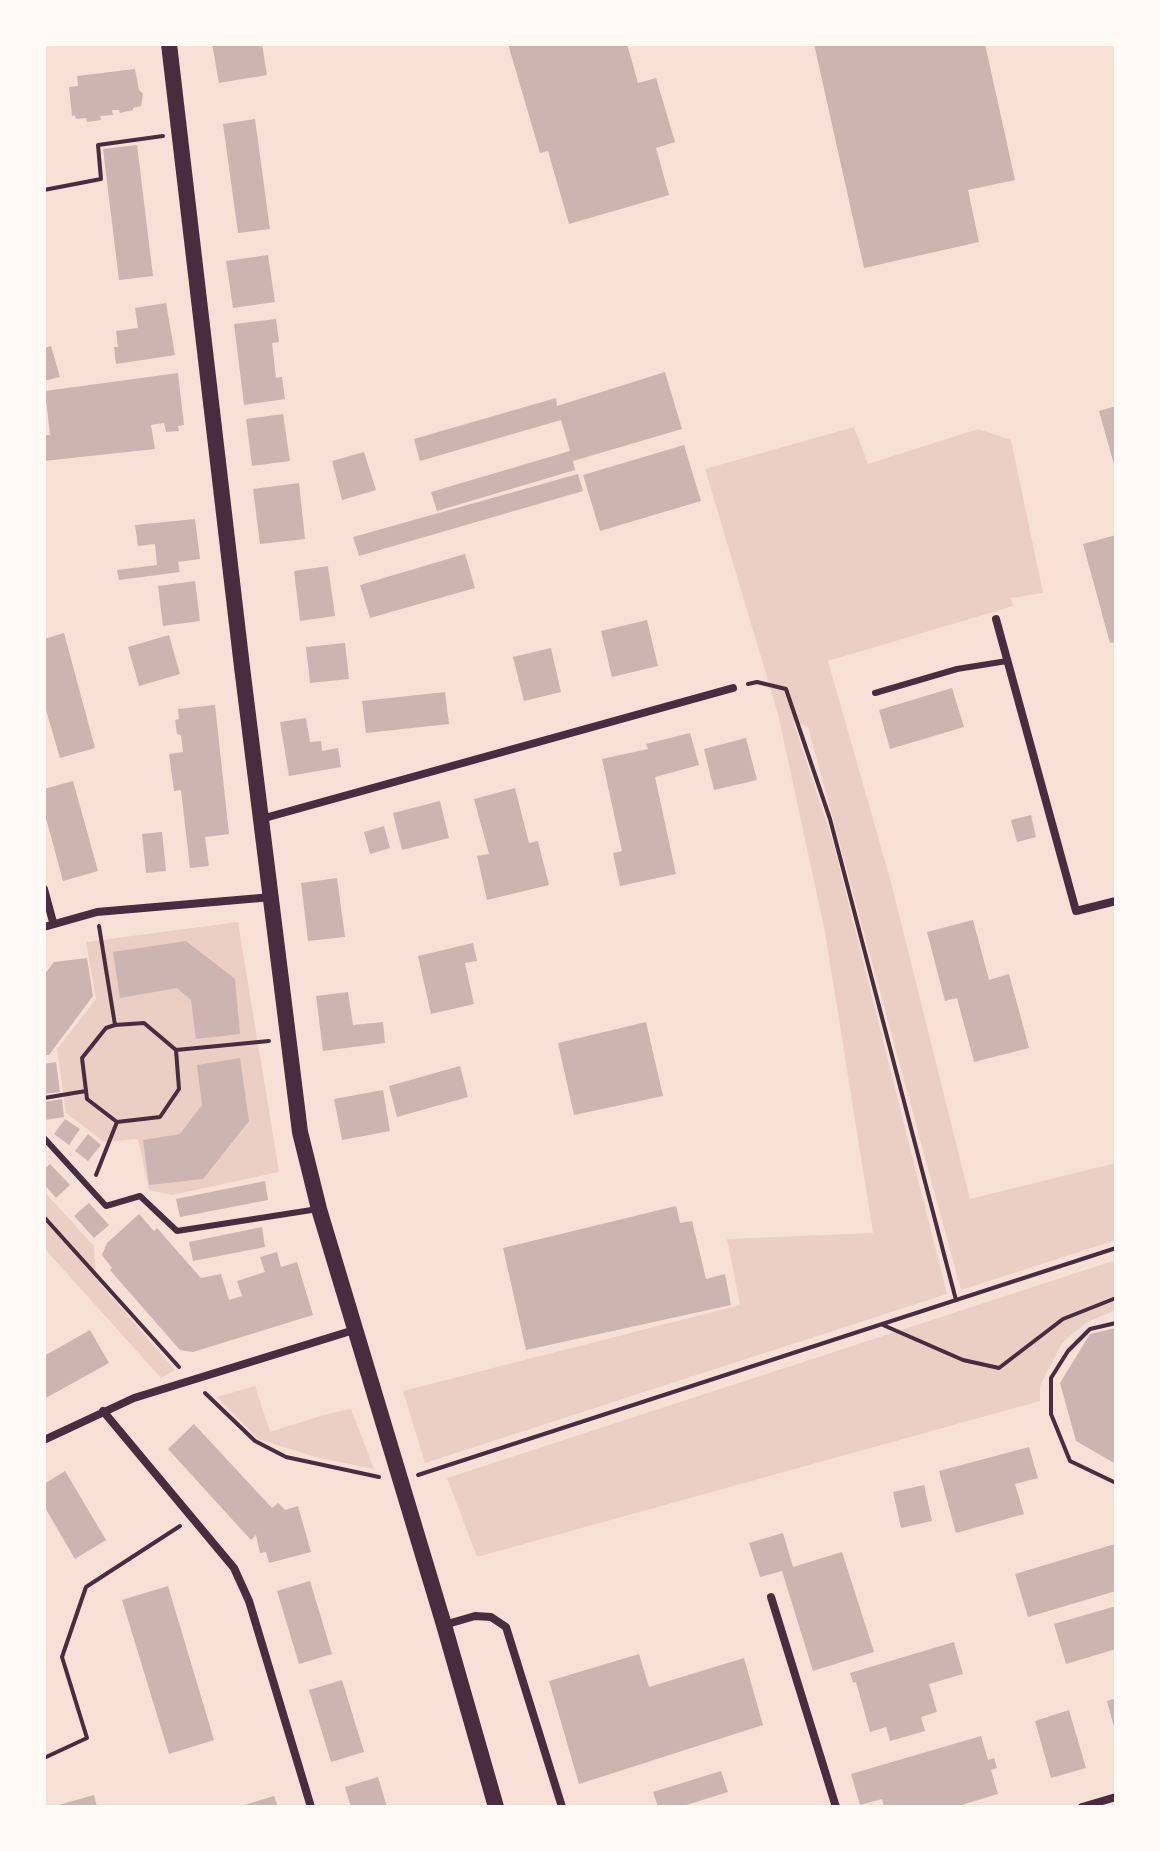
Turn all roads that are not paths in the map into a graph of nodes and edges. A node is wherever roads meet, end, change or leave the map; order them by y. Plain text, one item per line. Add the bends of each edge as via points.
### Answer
1 (169, 44) edge
2 (996, 619) dead end
3 (1007, 661) junction
4 (733, 688) road end
5 (875, 693) dead end
6 (261, 819) junction
7 (44, 889) edge
8 (272, 897) junction
9 (1116, 901) edge
10 (49, 924) edge
11 (44, 1138) edge
12 (319, 1209) junction
13 (354, 1330) junction
14 (103, 1411) junction
15 (44, 1440) edge
16 (771, 1597) dead end
17 (444, 1625) junction
18 (1116, 1797) edge
19 (311, 1807) edge
20 (496, 1807) edge
21 (562, 1807) edge
22 (836, 1807) edge
23 (1082, 1807) edge

1 - 6 main road
2 - 3 street
3 - 5 lane via 957,669
3 - 9 street via 1076,911
4 - 6 street
6 - 8 main road
7 - 10 street
8 - 10 street via 97,912
8 - 12 main road via 300,1132
11 - 12 lane via 106,1206 140,1196 177,1231
12 - 13 main road
13 - 14 street
13 - 17 main road
14 - 15 street
14 - 19 street via 234,1568 249,1601
16 - 22 street
17 - 20 main road
17 - 21 street via 475,1616 491,1617 506,1627
18 - 23 street

